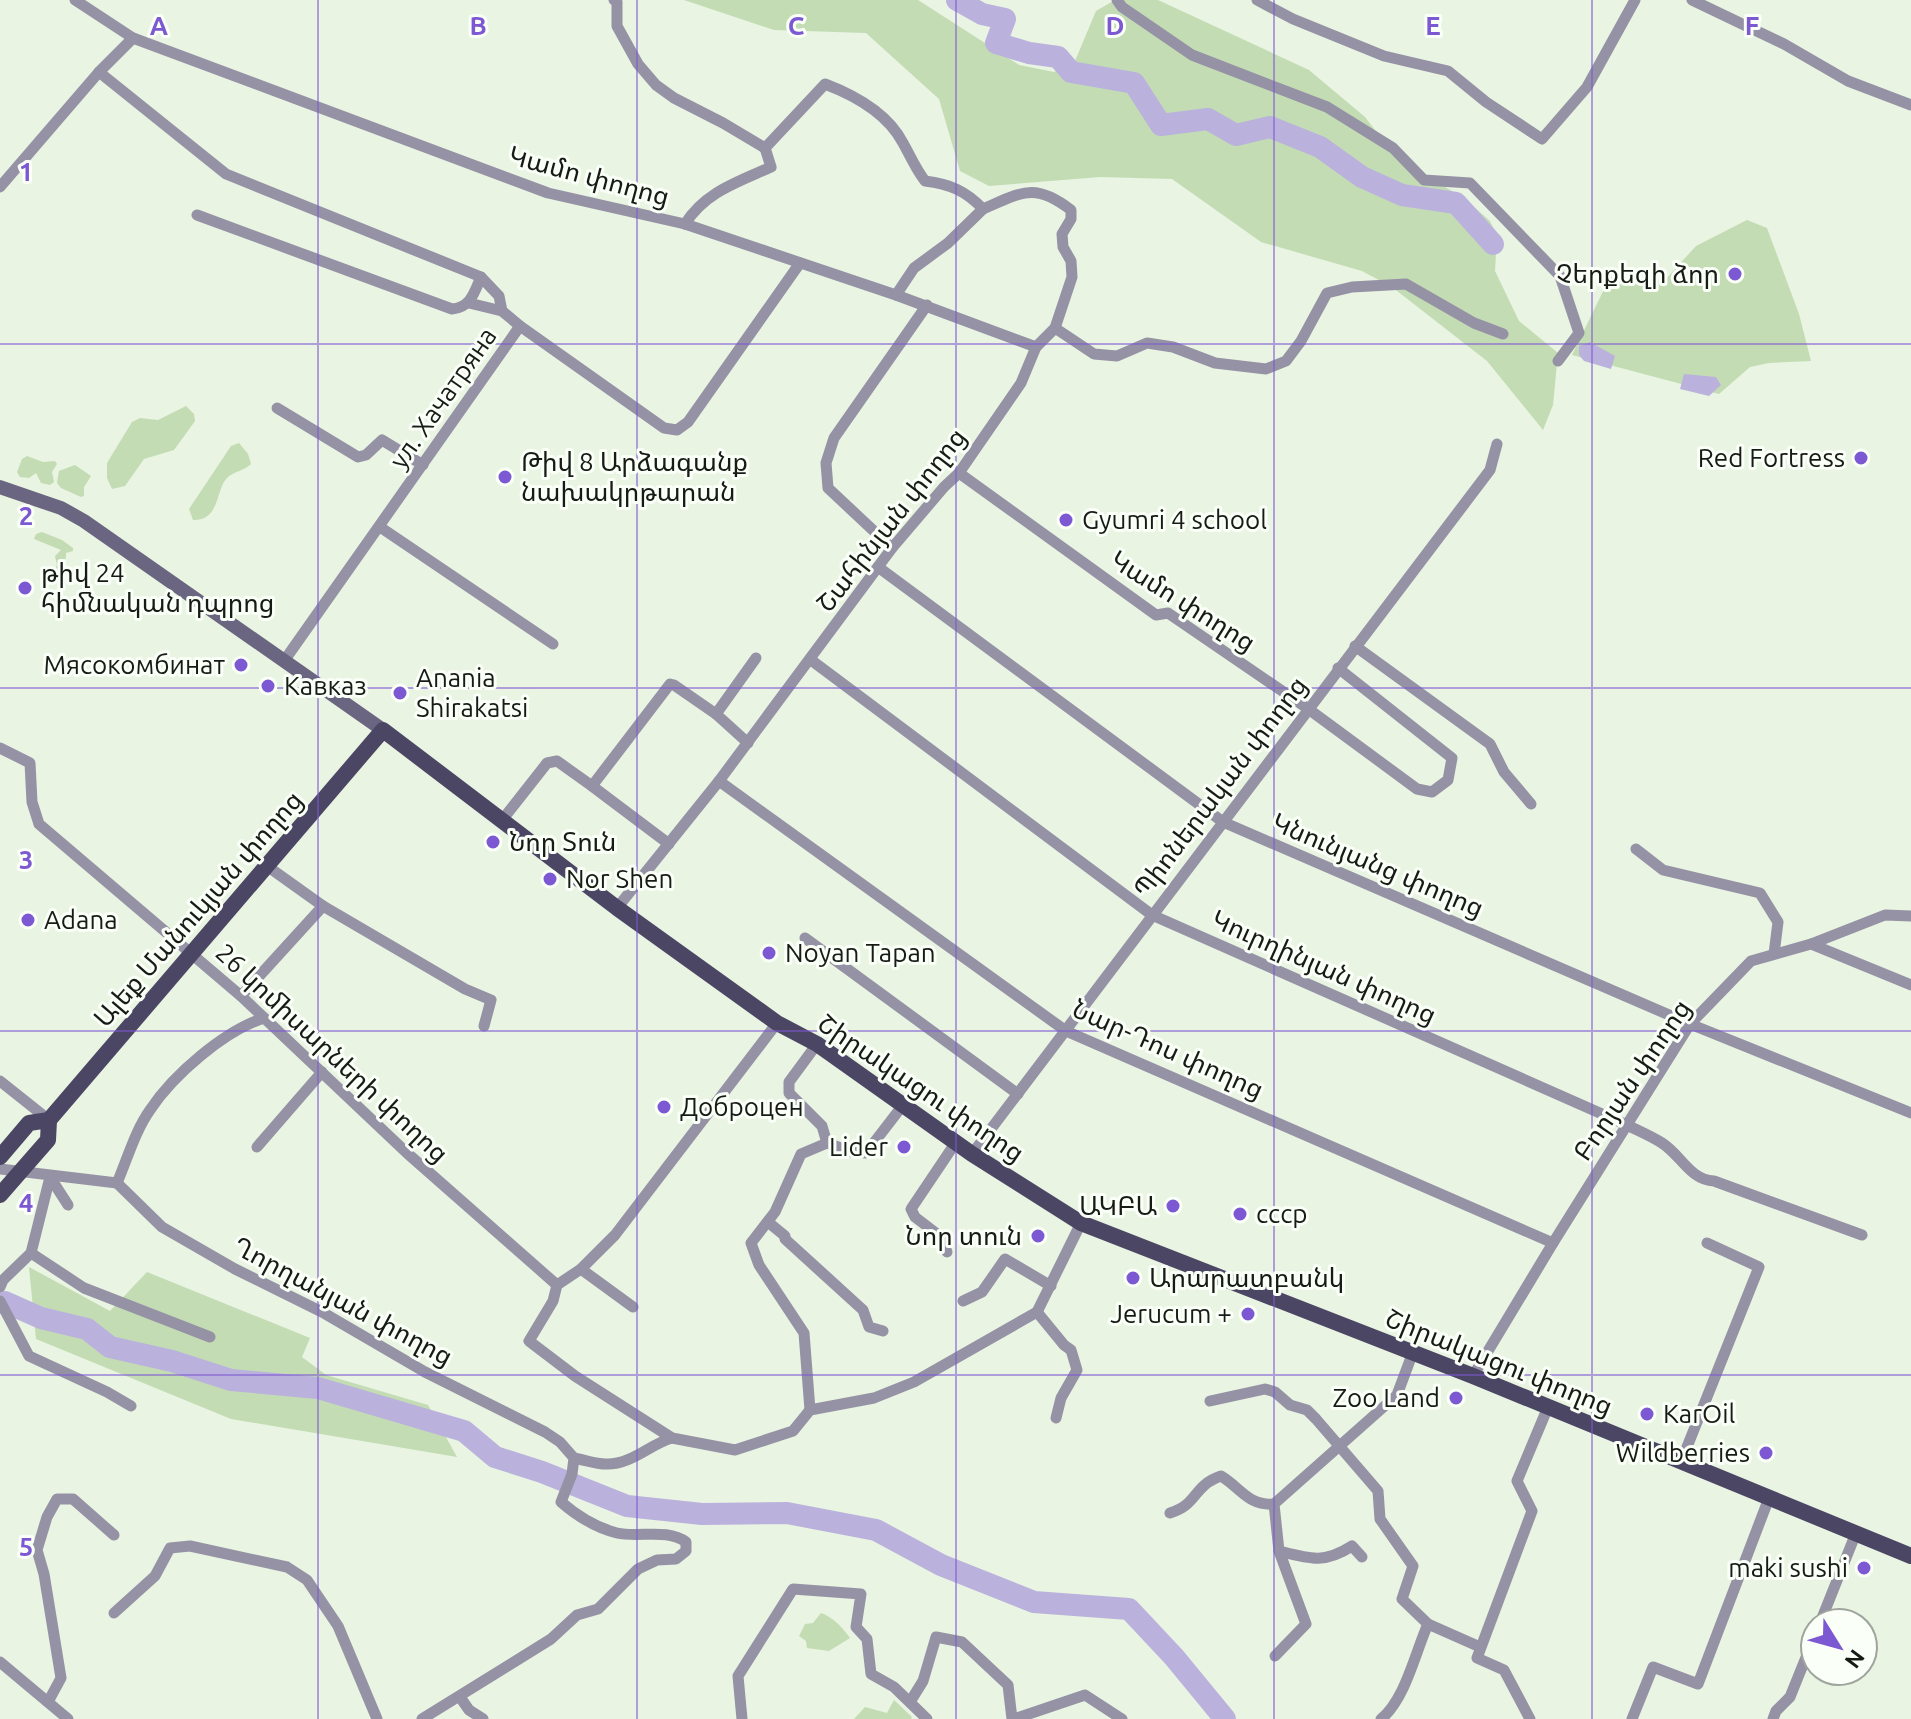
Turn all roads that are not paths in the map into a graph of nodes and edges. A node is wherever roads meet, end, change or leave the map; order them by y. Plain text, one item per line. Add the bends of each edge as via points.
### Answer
1 (75, 0) edge
2 (614, 0) edge
3 (1117, 0) edge
4 (1257, 0) edge
5 (1635, 0) edge
6 (1692, 0) edge
7 (133, 38) junction
8 (99, 72) junction
9 (1911, 105) edge
10 (765, 148) junction
11 (0, 187) edge
12 (983, 209) junction
13 (197, 215) dead end
14 (685, 224) junction
15 (800, 263) junction
16 (481, 277) junction
17 (896, 295) junction
18 (469, 303) junction
19 (927, 305) junction
20 (502, 311) junction
21 (520, 326) junction
22 (1055, 328) junction
23 (1503, 334) dead end
24 (1036, 347) junction
25 (1558, 361) dead end
26 (277, 408) dead end
27 (1497, 444) dead end
28 (423, 465) junction
29 (959, 473) junction
30 (0, 487) edge
31 (380, 527) junction
32 (892, 548) junction
33 (878, 567) junction
34 (553, 644) dead end
35 (1355, 646) junction
36 (756, 658) dead end
37 (811, 660) junction
38 (284, 661) junction
39 (1338, 668) junction
40 (1307, 708) junction
41 (716, 714) junction
42 (383, 730) junction
43 (748, 743) junction
44 (0, 748) edge
45 (719, 781) junction
46 (592, 786) junction
47 (1531, 804) dead end
48 (503, 819) junction
49 (1223, 822) junction
50 (669, 844) junction
51 (1636, 849) dead end
52 (267, 866) junction
53 (323, 906) junction
54 (617, 908) junction
55 (1152, 915) junction
56 (1911, 916) edge
57 (805, 938) dead end
58 (1811, 944) junction
59 (192, 953) junction
60 (1774, 954) junction
61 (1911, 985) edge
62 (241, 996) junction
63 (264, 1018) junction
64 (777, 1023) junction
65 (1690, 1024) junction
66 (484, 1026) dead end
67 (1066, 1031) junction
68 (817, 1044) junction
69 (322, 1072) junction
70 (0, 1081) edge
71 (1018, 1094) junction
72 (903, 1105) junction
73 (1911, 1113) edge
74 (49, 1120) junction
75 (1627, 1125) junction
76 (956, 1142) junction
77 (827, 1143) junction
78 (257, 1147) dead end
79 (972, 1154) junction
80 (0, 1157) edge
81 (0, 1169) edge
82 (50, 1177) junction
83 (117, 1183) junction
84 (0, 1195) edge
85 (68, 1205) dead end
86 (768, 1222) junction
87 (1081, 1223) junction
88 (1862, 1235) dead end
89 (1553, 1243) junction
90 (1707, 1243) dead end
91 (947, 1252) dead end
92 (31, 1253) junction
93 (581, 1269) junction
94 (557, 1285) junction
95 (1051, 1286) junction
96 (0, 1287) edge
97 (0, 1301) edge
98 (963, 1301) dead end
99 (633, 1307) dead end
100 (1037, 1312) junction
101 (883, 1331) dead end
102 (210, 1337) dead end
103 (1413, 1352) junction
104 (1473, 1376) junction
105 (1210, 1401) dead end
106 (131, 1406) dead end
107 (1548, 1407) junction
108 (810, 1410) junction
109 (1056, 1418) dead end
110 (672, 1438) junction
111 (1339, 1448) junction
112 (574, 1458) junction
113 (1681, 1462) junction
114 (1769, 1498) junction
115 (1274, 1504) junction
116 (1170, 1513) dead end
117 (1856, 1533) junction
118 (114, 1535) dead end
119 (1279, 1551) junction
120 (1911, 1556) edge
121 (1362, 1557) dead end
122 (1826, 1607) edge
123 (114, 1613) dead end
124 (1428, 1624) junction
125 (1480, 1647) junction
126 (1275, 1656) dead end
127 (0, 1662) edge
128 (1799, 1675) edge
129 (460, 1697) junction
130 (48, 1702) junction
131 (910, 1702) junction
132 (68, 1719) edge
133 (377, 1719) edge
134 (422, 1719) edge
135 (483, 1719) edge
136 (742, 1719) edge
137 (927, 1719) edge
138 (1013, 1719) edge
139 (1122, 1719) edge
140 (1381, 1719) edge
141 (1530, 1719) edge
142 (1632, 1719) edge
143 (1773, 1719) edge

1 - 7 street, Կամո փողոց
2 - 10 street via 617,26 656,85
3 - 25 street via 1192,55 1327,107 1393,148 1424,180 1470,183 1560,276 1579,333
4 - 5 street via 1384,56 1448,71 1542,139 1587,87
6 - 9 street via 1848,81
7 - 8 street
7 - 14 street, Կամո փողոց via 548,193
8 - 11 street
8 - 16 street via 226,174
10 - 12 street via 825,84 880,115 925,181 947,184
10 - 14 street via 771,167 718,190
12 - 17 street via 914,268
12 - 22 street, Շահինյան փողոց via 1030,191 1053,196 1071,210 1062,234 1072,277
13 - 18 street via 452,309
14 - 15 street, Կամո փողոց
15 - 17 street, Կամո փողոց
15 - 21 street, ул. Хачатряна via 688,422 677,430 664,428
16 - 18 street
16 - 20 street via 499,296
17 - 19 street, Կամո փողոց
18 - 20 street
19 - 24 street, Կամո փողոց
19 - 32 street via 834,438 826,463 828,488
20 - 21 street
21 - 28 street, ул. Хачатряна
22 - 23 street via 1094,354 1117,356 1147,343 1215,363 1266,369 1286,361 1327,293 1406,284
22 - 24 street, Շահինյան փողոց
24 - 29 street, Շահինյան փողոց via 1021,383
26 - 28 street via 358,457 382,440
27 - 35 street, Պիոներական փողոց via 1490,470
28 - 31 street, ул. Хачатряна
29 - 32 street, Շահինյան փողոց
29 - 40 street, Կամո փողոց via 1156,615 1168,613
30 - 38 main road, Շիրակացու փողոց via 84,521
31 - 34 street
31 - 38 street, ул. Хачатряна
32 - 33 street, Շահինյան փողոց
33 - 37 street, Շահինյան փողոց
33 - 49 street, Կնունյանց փողոց
35 - 39 street, Պիոներական փողոց
35 - 47 street via 1490,744 1504,772
36 - 41 street
37 - 43 street, Շահինյան փողոց
37 - 55 street, Կուրղինյան փողոց
38 - 42 main road, Շիրակացու փողոց
39 - 40 street, Պիոներական փողոց
39 - 40 street, Կամո փողոց via 1452,758 1448,780 1432,792 1417,789
40 - 49 street, Պիոներական փողոց
41 - 43 street
41 - 46 street via 670,684
42 - 48 main road, Շիրակացու փողոց
42 - 52 main road, Ալեք Մանուկյան փողոց
43 - 45 street, Շահինյան փողոց
44 - 59 street, 26 կոմիսարների փողոց via 30,763 39,824
45 - 50 street, Շահինյան փողոց
45 - 67 street, Նար-Դոս փողոց
46 - 48 street via 557,761 547,763
46 - 50 street
48 - 54 main road, Շիրակացու փողոց
49 - 55 street, Պիոներական փողոց
49 - 65 street, Կնունյանց փողոց
50 - 54 street, Շահինյան փողոց
51 - 60 street via 1663,870 1760,893 1778,922
52 - 53 street
52 - 59 main road, Ալեք Մանուկյան փողոց
53 - 62 street
53 - 66 street via 491,1000
54 - 64 main road, Շիրակացու փողոց
55 - 67 street, Պիոներական փողոց
55 - 75 street, Կուրղինյան փողոց
56 - 58 street, Բորյան փողոց via 1885,915
57 - 71 street
58 - 60 street, Բորյան փողոց
58 - 61 street
59 - 62 street, 26 կոմիսարների փողոց
59 - 74 main road, Ալեք Մանուկյան փողոց
60 - 65 street, Բորյան փողոց via 1751,961
62 - 63 street, 26 կոմիսարների փողոց
63 - 69 street, 26 կոմիսարների փողոց
63 - 83 street via 249,1023 175,1079 149,1111
64 - 68 main road, Շիրակացու փողոց
64 - 93 street via 615,1235
65 - 73 street, Կնունյանց փողոց
65 - 75 street, Բորյան փողոց
67 - 71 street, Պիոներական փողոց
67 - 89 street, Նար-Դոս փողոց
68 - 72 main road, Շիրակացու փողոց
68 - 77 street via 789,1082 789,1093 822,1126
69 - 78 street
69 - 94 street, 26 կոմիսարների փողոց
70 - 74 street
71 - 79 street, Պիոներական փողոց
72 - 76 main road, Շիրակացու փողոց
72 - 77 street via 866,1153
74 - 80 main road, Ալեք Մանուկյան փողոց via 29,1123
74 - 84 main road, Ալեք Մանուկյան փողոց, bridge via 48,1140
75 - 88 street, Կուրղինյան փողոց via 1663,1143 1703,1181
75 - 89 street, Բորյան փողոց
76 - 79 main road, Շիրակացու փողոց
76 - 91 street via 911,1209 941,1237
77 - 86 street via 801,1154
79 - 87 main road, Շիրակացու փողոց
81 - 82 street
82 - 83 street
82 - 85 street
82 - 92 street
83 - 112 street, Ղորղանյան փողոց via 162,1227 506,1411 560,1442
86 - 101 street via 863,1310 869,1327
86 - 108 street via 751,1243 759,1265 804,1333
87 - 95 street
87 - 103 main road, Շիրակացու փողոց
89 - 104 street, Բորյան փողոց
90 - 113 street via 1759,1267
92 - 96 street
92 - 102 street via 84,1288
93 - 94 street
93 - 99 street
94 - 110 street via 529,1341
95 - 98 street via 1005,1259 982,1292
95 - 100 street
97 - 106 street via 29,1356
100 - 108 street via 914,1382 874,1398
100 - 109 street via 1071,1350 1082,1372 1061,1398
103 - 104 main road, Շիրակացու փողոց
103 - 111 street via 1397,1395
104 - 107 main road, Շիրակացու փողոց
105 - 111 street via 1265,1389 1275,1392 1307,1410
107 - 113 main road, Շիրակացու փողոց
107 - 125 street via 1517,1481 1532,1511
108 - 110 street via 793,1431 735,1450
110 - 112 street via 608,1465
111 - 115 street
111 - 124 street via 1378,1491 1380,1519 1413,1566 1402,1599
112 - 129 street via 561,1502 617,1533 677,1536 686,1542 686,1551 638,1569 598,1609 577,1615 551,1639
113 - 114 main road, Շիրակացու փողոց
114 - 117 main road, Շիրակացու փողոց
114 - 142 street via 1698,1684 1653,1667
115 - 116 street via 1250,1501 1221,1476 1207,1481 1183,1509
115 - 119 street
117 - 120 main road, Շիրակացու փողոց
117 - 122 street
118 - 130 street via 73,1499 57,1499 47,1517 37,1550 61,1678
119 - 121 street via 1317,1560 1352,1546
119 - 126 street via 1306,1624
123 - 133 street via 155,1576 170,1548 190,1546 287,1567 307,1580 338,1626
124 - 125 street
124 - 140 street via 1404,1688
125 - 141 street via 1477,1658 1504,1670
127 - 130 street
128 - 143 street
129 - 134 street
129 - 135 street
130 - 132 street
131 - 136 street via 871,1674 867,1639 856,1627 861,1594 793,1589 738,1676
131 - 137 street
131 - 138 street via 923,1681 936,1637 962,1642 1008,1685
138 - 139 street via 1085,1695

